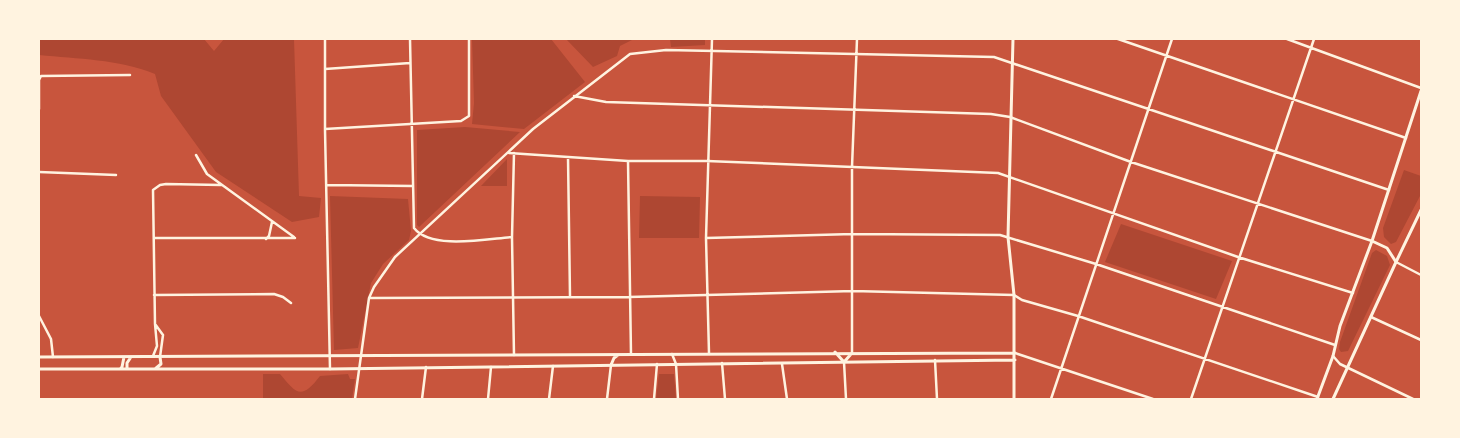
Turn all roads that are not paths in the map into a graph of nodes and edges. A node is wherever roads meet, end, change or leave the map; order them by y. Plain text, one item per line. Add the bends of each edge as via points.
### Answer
1 (325, 39) edge
2 (410, 39) edge
3 (469, 39) edge
4 (712, 39) edge
5 (858, 39) edge
6 (1012, 39) edge
7 (1118, 39) edge
8 (1172, 39) edge
9 (1286, 39) edge
10 (1314, 39) edge
11 (1312, 48) junction
12 (713, 51) junction
13 (857, 54) junction
14 (1165, 54) junction
15 (1011, 62) junction
16 (410, 63) junction
17 (325, 69) junction
18 (130, 75) dead end
19 (39, 80) edge
20 (1421, 89) edge
21 (574, 96) junction
22 (1294, 99) junction
23 (709, 106) junction
24 (39, 109) edge
25 (855, 110) junction
26 (1149, 110) junction
27 (1010, 117) junction
28 (412, 123) junction
29 (325, 130) junction
30 (1406, 138) junction
31 (1274, 152) junction
32 (508, 153) junction
33 (514, 153) junction
34 (196, 155) dead end
35 (568, 157) junction
36 (628, 161) junction
37 (707, 161) junction
38 (1131, 162) junction
39 (852, 167) junction
40 (39, 172) edge
41 (116, 175) dead end
42 (1008, 175) junction
43 (221, 185) junction
44 (326, 185) junction
45 (412, 186) junction
46 (1389, 190) junction
47 (1258, 204) junction
48 (1421, 213) edge
49 (1114, 214) junction
50 (272, 222) junction
51 (853, 234) junction
52 (420, 235) junction
53 (512, 237) junction
54 (1008, 237) junction
55 (154, 238) junction
56 (706, 238) junction
57 (266, 239) junction
58 (1372, 240) junction
59 (1238, 258) junction
60 (1396, 262) junction
61 (1096, 264) junction
62 (1421, 275) edge
63 (853, 291) junction
64 (1353, 293) junction
65 (708, 294) junction
66 (154, 295) junction
67 (1014, 295) junction
68 (515, 296) junction
69 (570, 296) junction
70 (629, 297) junction
71 (369, 298) junction
72 (291, 302) dead end
73 (1222, 307) junction
74 (39, 316) edge
75 (1078, 316) junction
76 (1370, 316) junction
77 (155, 324) junction
78 (1421, 340) edge
79 (1335, 346) junction
80 (835, 352) junction
81 (852, 352) junction
82 (709, 353) junction
83 (1015, 353) junction
84 (631, 354) junction
85 (672, 354) junction
86 (514, 355) junction
87 (330, 356) junction
88 (360, 356) junction
89 (1333, 356) junction
90 (39, 357) edge
91 (53, 357) junction
92 (124, 357) junction
93 (131, 357) junction
94 (152, 357) junction
95 (160, 357) junction
96 (1205, 359) junction
97 (935, 360) junction
98 (1015, 360) junction
99 (782, 362) junction
100 (844, 362) junction
101 (722, 363) junction
102 (657, 364) junction
103 (676, 364) junction
104 (611, 365) junction
105 (554, 366) junction
106 (426, 367) junction
107 (491, 367) junction
108 (1060, 367) junction
109 (358, 368) junction
110 (1346, 368) junction
111 (39, 369) edge
112 (119, 369) junction
113 (127, 369) junction
114 (155, 369) junction
115 (330, 369) junction
116 (1317, 398) edge
117 (355, 399) edge
118 (422, 399) edge
119 (488, 399) edge
120 (550, 399) edge
121 (607, 399) edge
122 (654, 399) edge
123 (678, 399) edge
124 (726, 399) edge
125 (787, 399) edge
126 (846, 399) edge
127 (937, 399) edge
128 (1014, 399) edge
129 (1051, 399) edge
130 (1153, 399) edge
131 (1191, 399) edge
132 (1334, 399) edge
133 (1413, 399) edge

1 - 17 street
2 - 16 street
3 - 28 street via 469,116 461,121
4 - 12 street
5 - 13 street
6 - 15 main road
7 - 14 street
8 - 14 street
9 - 11 street
10 - 11 street
11 - 20 street
11 - 22 street
12 - 13 street
12 - 21 street via 649,50 630,54
12 - 23 street
13 - 15 street via 994,57
13 - 25 street
14 - 22 street
14 - 26 street
15 - 26 street
15 - 27 main road
16 - 17 street
16 - 28 street
17 - 29 street
18 - 19 street via 42,76
19 - 24 street
20 - 30 main road
21 - 23 street via 606,102
21 - 32 street
22 - 30 street
22 - 31 street
23 - 25 street
23 - 37 street
25 - 27 street
25 - 39 street
26 - 31 street
26 - 38 street
27 - 38 street
27 - 42 main road
28 - 29 street
28 - 45 street
29 - 44 street
30 - 46 main road
31 - 46 street
31 - 47 street
32 - 33 street
32 - 52 street
33 - 35 street
33 - 53 street
34 - 43 street via 207,174
35 - 36 street
35 - 69 street
36 - 37 street
36 - 70 street
37 - 39 street
37 - 56 street
38 - 47 street
38 - 49 street
39 - 42 street
39 - 51 street
40 - 41 street
42 - 49 street
42 - 54 main road
43 - 50 street
43 - 55 street via 166,184 153,190
44 - 45 street
44 - 87 street
45 - 52 street via 414,228
46 - 58 main road
47 - 58 street
47 - 59 street
48 - 60 main road
49 - 59 street
49 - 61 street
50 - 57 street
50 - 57 street via 295,238
51 - 54 street
51 - 56 street
51 - 63 street
52 - 53 street via 436,241
52 - 71 street via 395,257
53 - 68 street
54 - 61 street
54 - 67 main road
55 - 57 street
55 - 66 street
56 - 65 street
58 - 60 main road via 1387,248
58 - 64 main road
59 - 64 street
59 - 73 street
60 - 62 street
60 - 76 main road
61 - 73 street
61 - 75 street
63 - 65 street
63 - 67 street
63 - 81 street
64 - 79 main road
65 - 70 street
65 - 82 street
66 - 72 street via 274,294
66 - 77 street
67 - 75 street
67 - 83 main road
68 - 69 street
68 - 71 street
68 - 86 street
69 - 70 street
70 - 84 street
71 - 88 street
73 - 79 street
73 - 96 street
74 - 91 street via 51,339
75 - 96 street
75 - 108 street
76 - 78 street
76 - 110 main road
77 - 94 street via 157,346
77 - 95 street via 163,335
79 - 89 main road
80 - 81 main road
80 - 82 main road
80 - 100 main road
81 - 83 main road
81 - 100 main road
82 - 85 main road
83 - 98 main road
83 - 108 street
84 - 85 main road
84 - 86 main road
84 - 104 main road via 618,355
85 - 103 street
86 - 88 main road
87 - 88 main road
87 - 95 main road
87 - 115 street
88 - 109 street
89 - 110 street
89 - 116 main road
90 - 91 main road
91 - 92 main road
92 - 93 main road
92 - 112 main road
93 - 94 main road
93 - 113 main road
94 - 95 main road
95 - 114 main road via 161,364
96 - 116 street
96 - 131 street
97 - 98 main road
97 - 100 main road
97 - 127 street
98 - 128 main road
99 - 100 main road
99 - 101 main road
99 - 125 street
100 - 126 street
101 - 103 main road
101 - 124 street
102 - 103 main road
102 - 104 main road
102 - 122 street
103 - 123 street
104 - 105 main road
104 - 121 street
105 - 107 main road
105 - 120 street
106 - 107 main road
106 - 109 main road
106 - 118 street
107 - 119 street
108 - 129 street
108 - 130 street
109 - 115 main road
109 - 117 street
110 - 132 main road
110 - 133 street
111 - 112 main road
112 - 113 main road
113 - 114 main road
114 - 115 main road

